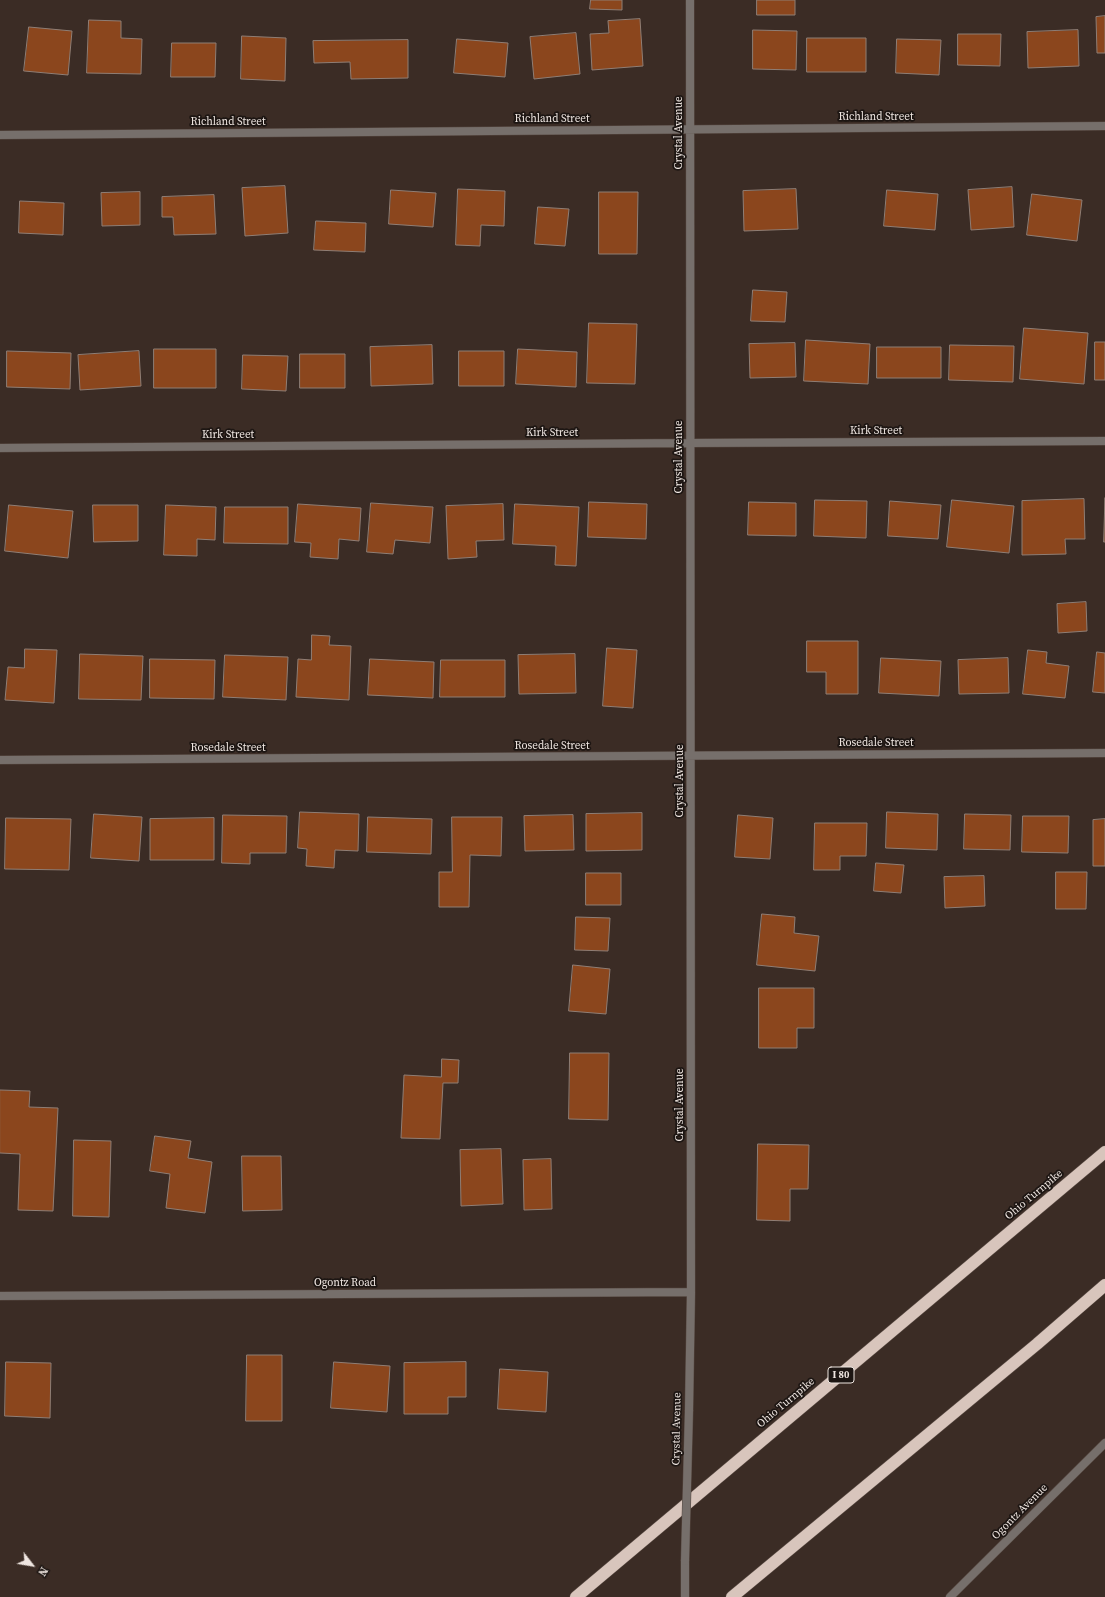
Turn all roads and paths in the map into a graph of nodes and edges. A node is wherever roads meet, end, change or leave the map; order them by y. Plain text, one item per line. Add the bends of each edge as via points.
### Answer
1 (690, 0) edge
2 (1105, 126) edge
3 (690, 129) junction
4 (0, 135) edge
5 (1105, 441) edge
6 (690, 443) junction
7 (0, 448) edge
8 (1105, 753) edge
9 (690, 756) junction
10 (0, 760) edge
11 (1105, 1152) edge
12 (1105, 1285) edge
13 (691, 1292) junction
14 (0, 1296) edge
15 (1105, 1443) edge
16 (576, 1597) edge
17 (685, 1597) edge
18 (732, 1597) edge
19 (950, 1597) edge

1 - 3 street, Crystal Avenue
2 - 3 street, Richland Street
3 - 4 street, Richland Street
3 - 6 street, Crystal Avenue
5 - 6 street, Kirk Street
6 - 7 street, Kirk Street
6 - 9 street, Crystal Avenue
8 - 9 street, Rosedale Street
9 - 10 street, Rosedale Street
9 - 13 street, Crystal Avenue
11 - 16 highway, Ohio Turnpike / I 80
12 - 18 highway
13 - 14 street, Ogontz Road
13 - 17 street, Crystal Avenue, bridge
15 - 19 street, Ogontz Avenue

